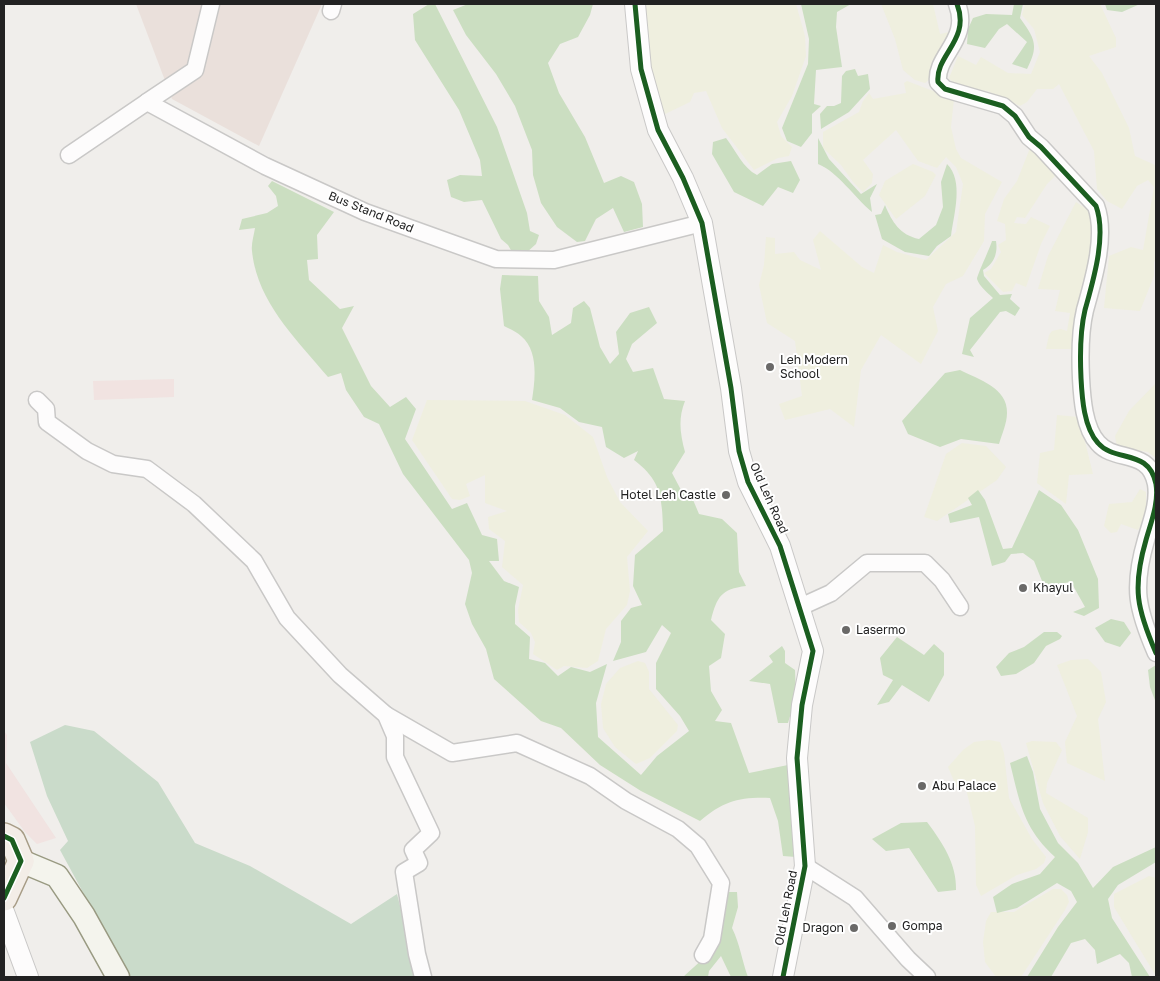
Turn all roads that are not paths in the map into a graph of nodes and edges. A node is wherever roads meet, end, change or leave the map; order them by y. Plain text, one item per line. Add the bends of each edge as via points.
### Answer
1 (211, 4) edge
2 (635, 4) edge
3 (957, 4) edge
4 (147, 102) junction
5 (69, 156) dead end
6 (702, 223) junction
7 (37, 400) dead end
8 (960, 606) dead end
9 (798, 608) junction
10 (1156, 653) edge
11 (386, 715) junction
12 (4, 836) edge
13 (12, 861) edge
14 (805, 866) junction
15 (4, 898) edge
16 (4, 912) edge
17 (703, 955) dead end
18 (28, 977) edge
19 (118, 977) edge
20 (423, 977) edge
21 (783, 977) edge
22 (927, 977) edge

1 - 4 street via 195,70
2 - 6 street, Old Leh Road via 641,69 658,130
3 - 10 street via 962,22 937,74 938,82 945,89 1003,106 1096,206 1100,218 1093,290 1082,330 1081,379 1090,432 1099,445 1140,459 1149,468 1156,484 1156,506 1142,553 1137,593 1144,624
4 - 5 street
4 - 6 street, Bus Stand Road via 265,166 366,212 496,259 554,260
6 - 9 street, Old Leh Road via 739,451 748,482 780,546
7 - 11 street via 46,409 48,422 87,451 114,464 147,469 194,504 254,562 287,618 340,675
8 - 9 street via 925,563 901,562 867,563 831,592
9 - 14 street, Old Leh Road via 813,651 802,705 797,758
11 - 17 street via 452,754 517,743 590,776 626,801 678,829 698,846 721,883 712,939
11 - 20 street via 395,736 395,757 431,833 413,850 419,863 404,872
12 - 13 main road via 12,840
13 - 15 main road
13 - 19 main road via 57,876
14 - 21 street, Old Leh Road
14 - 22 street via 855,898
16 - 18 street

